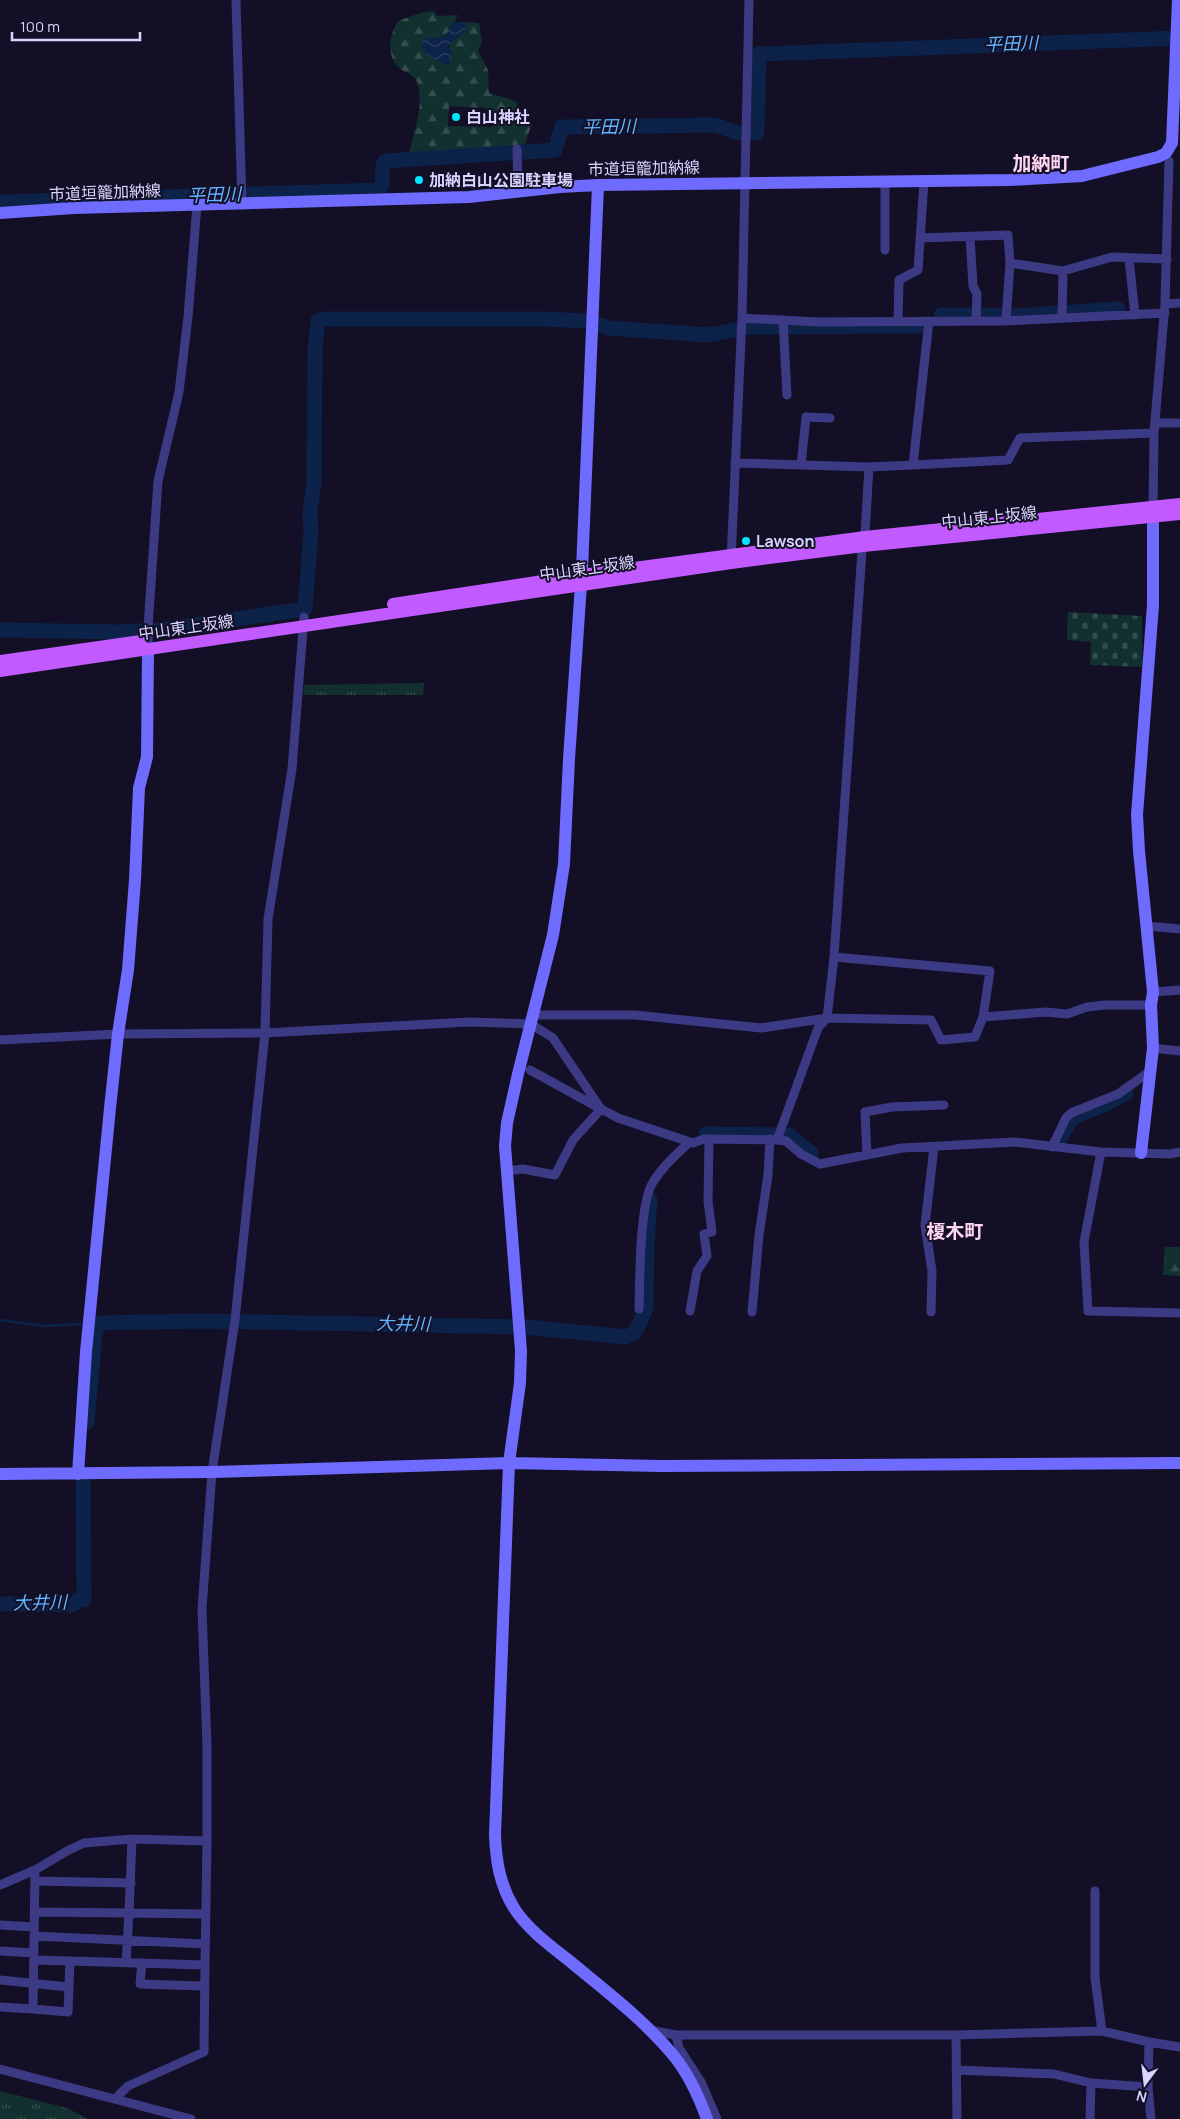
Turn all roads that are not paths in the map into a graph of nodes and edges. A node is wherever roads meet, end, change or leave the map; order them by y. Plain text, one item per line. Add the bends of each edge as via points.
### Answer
1 (236, 0) edge
2 (749, 0) edge
3 (1178, 0) edge
4 (517, 149) dead end
5 (1168, 157) junction
6 (1180, 162) edge
7 (885, 181) junction
8 (924, 181) junction
9 (745, 182) junction
10 (598, 185) junction
11 (518, 192) junction
12 (242, 204) junction
13 (197, 205) junction
14 (0, 213) edge
15 (970, 237) junction
16 (920, 238) junction
17 (885, 250) dead end
18 (1129, 258) junction
19 (1167, 259) junction
20 (1010, 263) junction
21 (1063, 271) junction
22 (1180, 303) edge
23 (1165, 309) junction
24 (1135, 314) junction
25 (1062, 318) junction
26 (929, 321) junction
27 (976, 321) junction
28 (1006, 321) junction
29 (898, 322) junction
30 (783, 325) junction
31 (742, 326) junction
32 (787, 395) dead end
33 (830, 418) dead end
34 (1180, 423) edge
35 (1154, 428) junction
36 (736, 462) junction
37 (801, 465) junction
38 (913, 465) junction
39 (868, 467) junction
40 (1180, 504) edge
41 (1153, 512) junction
42 (1180, 514) edge
43 (864, 541) junction
44 (731, 558) junction
45 (581, 580) junction
46 (303, 622) junction
47 (148, 637) junction
48 (0, 661) edge
49 (0, 671) edge
50 (1147, 926) junction
51 (1180, 929) edge
52 (834, 957) junction
53 (1180, 990) edge
54 (1153, 992) junction
55 (1151, 1005) junction
56 (983, 1017) junction
57 (827, 1018) junction
58 (532, 1019) junction
59 (265, 1033) junction
60 (118, 1034) junction
61 (0, 1040) edge
62 (1153, 1048) junction
63 (1180, 1051) edge
64 (530, 1070) dead end
65 (1149, 1072) junction
66 (944, 1105) dead end
67 (601, 1109) junction
68 (776, 1137) junction
69 (709, 1139) junction
70 (690, 1142) junction
71 (934, 1147) junction
72 (1052, 1147) junction
73 (1101, 1152) junction
74 (1180, 1152) edge
75 (1141, 1153) junction
76 (867, 1155) junction
77 (506, 1171) junction
78 (639, 1309) dead end
79 (690, 1311) dead end
80 (752, 1312) dead end
81 (931, 1312) dead end
82 (1180, 1313) edge
83 (509, 1463) junction
84 (1180, 1463) edge
85 (212, 1472) junction
86 (0, 1474) edge
87 (78, 1474) junction
88 (132, 1839) junction
89 (207, 1841) junction
90 (35, 1870) junction
91 (35, 1881) junction
92 (130, 1883) junction
93 (0, 1885) edge
94 (1095, 1891) dead end
95 (34, 1912) junction
96 (129, 1913) junction
97 (206, 1914) junction
98 (0, 1925) edge
99 (34, 1931) junction
100 (127, 1940) junction
101 (205, 1944) junction
102 (0, 1952) edge
103 (34, 1956) junction
104 (70, 1961) junction
105 (126, 1963) junction
106 (142, 1963) junction
107 (205, 1965) junction
108 (0, 1980) edge
109 (34, 1982) junction
110 (204, 1986) junction
111 (69, 1987) junction
112 (0, 2007) edge
113 (33, 2009) junction
114 (650, 2030) junction
115 (1102, 2031) junction
116 (676, 2034) junction
117 (956, 2035) junction
118 (1149, 2042) junction
119 (1180, 2046) edge
120 (0, 2069) edge
121 (956, 2070) junction
122 (1091, 2083) junction
123 (1148, 2087) junction
124 (116, 2098) junction
125 (191, 2119) edge
126 (707, 2119) edge
127 (717, 2119) edge
128 (957, 2119) edge
129 (1090, 2119) edge
130 (1151, 2119) edge

1 - 12 street
2 - 9 street
3 - 5 street via 1172,143
4 - 11 street
5 - 6 street
5 - 8 street, 市道垣籠加納線 via 1082,176
5 - 19 street
7 - 8 street, 市道垣籠加納線
7 - 9 street, 市道垣籠加納線
7 - 17 street
8 - 16 street
9 - 10 street, 市道垣籠加納線
9 - 31 street
10 - 11 street, 市道垣籠加納線
10 - 45 street
11 - 12 street, 市道垣籠加納線 via 470,197
12 - 13 street, 市道垣籠加納線
13 - 14 street, 市道垣籠加納線
13 - 47 street via 179,392 158,481
15 - 16 street
15 - 20 street via 1008,236
15 - 27 street via 973,286 977,294
16 - 29 street via 918,270 900,280
18 - 19 street
18 - 21 street via 1112,257
18 - 24 street
19 - 23 street
20 - 21 street
20 - 28 street
21 - 25 street
22 - 23 street
23 - 24 street
23 - 35 street
24 - 25 street
25 - 28 street
26 - 27 street
26 - 29 street
26 - 38 street
27 - 28 street
29 - 30 street
30 - 31 street
30 - 32 street
31 - 36 street
33 - 37 street via 806,417
34 - 35 street
35 - 38 street via 1020,438 1008,460
35 - 41 street
36 - 37 street
36 - 44 street
37 - 39 street
38 - 39 street
39 - 43 street
40 - 41 main road, 中山東上坂線
41 - 42 main road, 中山東上坂線
41 - 43 main road, 中山東上坂線
41 - 50 street via 1153,604 1138,815
43 - 44 main road, 中山東上坂線
43 - 52 street
44 - 45 main road, 中山東上坂線
45 - 46 main road, 中山東上坂線
45 - 58 street via 564,864 553,935
46 - 47 main road, 中山東上坂線
46 - 59 street via 292,769 268,919
47 - 48 main road, 中山東上坂線
47 - 49 main road, 中山東上坂線
47 - 60 street via 147,757 139,788 128,970
50 - 51 street
50 - 54 street
52 - 56 street via 990,971
52 - 57 street
53 - 54 street
54 - 55 street
55 - 56 street via 1105,1005 1067,1014 1046,1012
55 - 62 street
56 - 57 street via 975,1037 940,1040 930,1020
57 - 58 street via 761,1028 635,1015
57 - 68 street via 818,1028
58 - 59 street
58 - 67 street via 553,1038
58 - 77 street via 507,1123
59 - 60 street
59 - 85 street via 234,1323
60 - 61 street
60 - 87 street via 86,1352
62 - 63 street
62 - 65 street
64 - 67 street
65 - 72 street via 1118,1094 1071,1113
65 - 75 street
66 - 76 street via 892,1107 865,1112
67 - 70 street via 618,1118
67 - 77 street via 573,1140 555,1175 523,1169
68 - 69 street
68 - 76 street via 820,1164
68 - 80 street via 759,1235
69 - 70 street
69 - 79 street via 708,1201 712,1232 704,1234 707,1256 696,1271
70 - 78 street via 669,1161 652,1184 645,1203
71 - 72 street via 1014,1142
71 - 76 street via 902,1148
71 - 81 street via 925,1225 932,1271
72 - 73 street
73 - 75 street
73 - 82 street via 1084,1242 1088,1311
74 - 75 street
77 - 83 street via 519,1327 520,1383
83 - 84 street via 671,1466
83 - 85 street
83 - 114 street via 495,1835 499,1876 514,1908 532,1929
85 - 87 street
85 - 89 street via 202,1609
86 - 87 street
88 - 89 street
88 - 90 street via 84,1843
88 - 92 street
89 - 97 street
90 - 91 street
90 - 93 street
91 - 92 street
91 - 95 street
92 - 96 street
94 - 115 street via 1096,1978
95 - 96 street
95 - 99 street
96 - 97 street
96 - 100 street
97 - 101 street
98 - 99 street
99 - 100 street
99 - 103 street
100 - 101 street
100 - 105 street
101 - 107 street
102 - 103 street
103 - 104 street
103 - 109 street
104 - 105 street
104 - 111 street
105 - 106 street
106 - 107 street
106 - 110 street via 140,1984
107 - 110 street
108 - 109 street
109 - 111 street
109 - 113 street
110 - 124 street via 204,2052 128,2086
111 - 113 street via 68,2012
112 - 113 street
114 - 116 street
114 - 126 street via 691,2081
115 - 117 street
115 - 118 street
116 - 117 street
116 - 127 street via 679,2048 701,2082
117 - 121 street
118 - 119 street
118 - 123 street
120 - 124 street
121 - 122 street via 1054,2074
121 - 128 street
122 - 123 street
122 - 129 street
123 - 130 street
124 - 125 street

